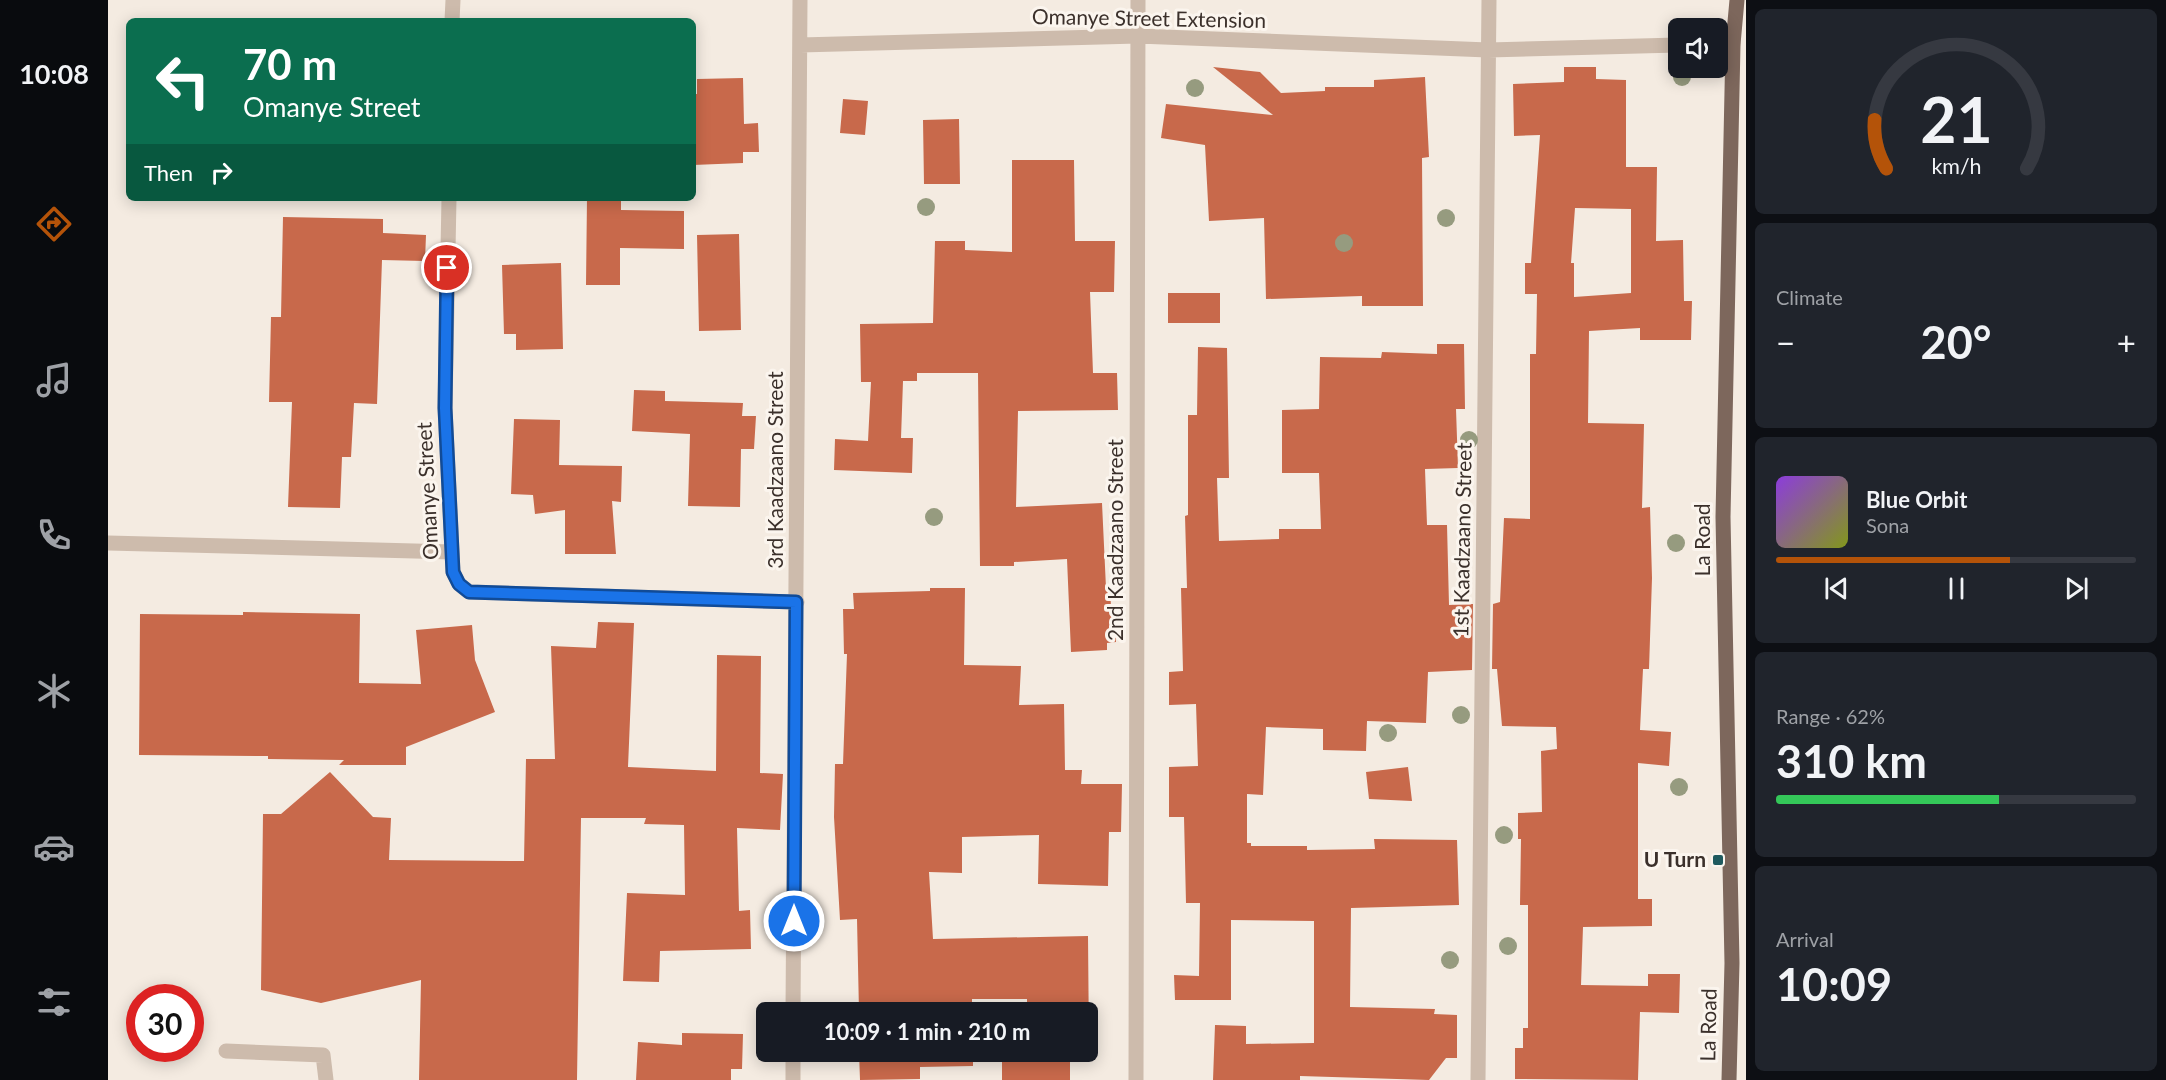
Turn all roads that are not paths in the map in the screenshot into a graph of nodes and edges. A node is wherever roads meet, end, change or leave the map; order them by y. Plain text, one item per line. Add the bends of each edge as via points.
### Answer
1 (453, 0) edge
2 (800, 0) edge
3 (1138, 0) edge
4 (1489, 0) edge
5 (1737, 0) edge
6 (452, 18) edge
7 (1728, 34) edge
8 (1138, 36) junction
9 (800, 45) junction
10 (1668, 45) edge
11 (1488, 50) junction
12 (1725, 78) edge
13 (449, 201) edge
14 (108, 543) edge
15 (452, 552) junction
16 (796, 602) junction
17 (1739, 963) edge
18 (793, 1002) edge
19 (226, 1051) dead end
20 (793, 1062) edge
21 (326, 1080) edge
22 (793, 1080) edge
23 (1136, 1080) edge
24 (1478, 1080) edge
25 (1730, 1080) edge

1 - 6 street
2 - 9 street, 3rd Kaadzaano Street
3 - 8 street, 2nd Kaadzaano Street
4 - 11 street, 1st Kaadzaano Street
5 - 7 main road, La Road
8 - 9 street, Omanye Street Extension
8 - 11 street, Omanye Street Extension
8 - 23 street, 2nd Kaadzaano Street
9 - 16 street, 3rd Kaadzaano Street
10 - 11 street, Omanye Street Extension
11 - 24 street, 1st Kaadzaano Street
12 - 17 main road, La Road via 1723,517
13 - 15 street, Omanye Street via 445,408
14 - 15 street
15 - 16 street, Omanye Street via 453,572 469,592
16 - 18 street, 3rd Kaadzaano Street
17 - 25 main road, La Road
19 - 21 street via 323,1055
20 - 22 street

